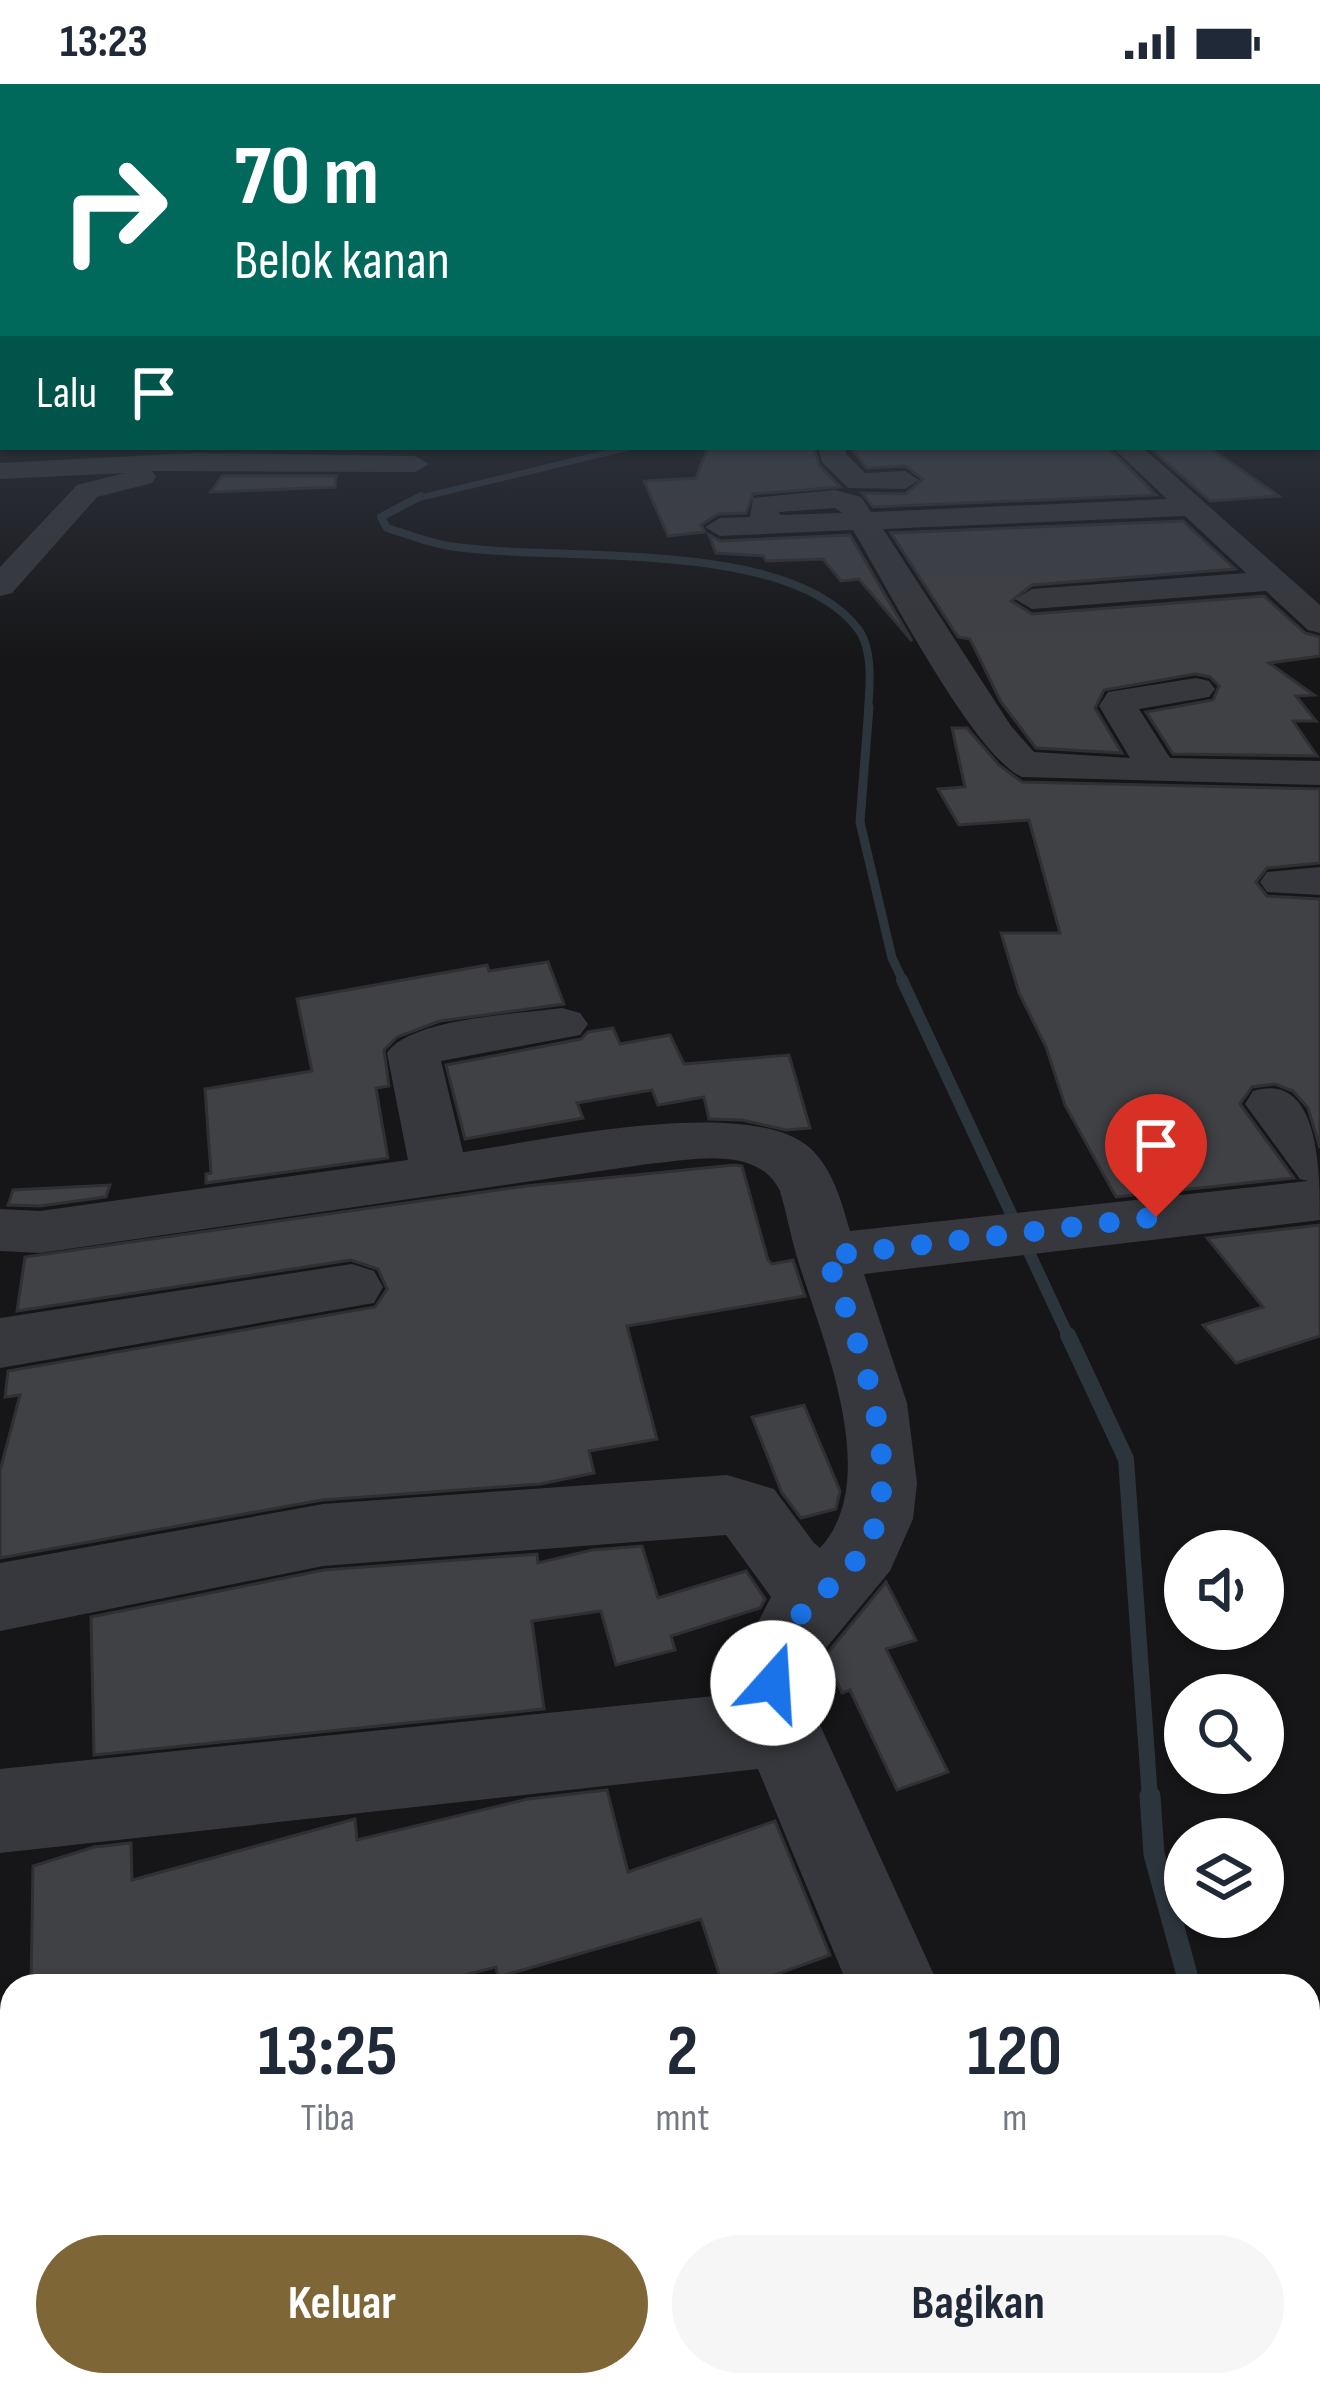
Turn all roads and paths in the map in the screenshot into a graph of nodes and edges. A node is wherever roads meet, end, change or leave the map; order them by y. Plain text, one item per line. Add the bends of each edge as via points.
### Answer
1 (832, 450) edge
2 (1129, 450) edge
3 (201, 454) edge
4 (415, 464) dead end
5 (0, 471) edge
6 (935, 478) dead end
7 (1122, 479) dead end
8 (1162, 479) junction
9 (1192, 507) junction
10 (861, 522) junction
11 (720, 527) dead end
12 (1273, 581) junction
13 (0, 586) edge
14 (1032, 599) dead end
15 (1320, 623) edge
16 (1196, 689) dead end
17 (1157, 769) junction
18 (1320, 773) edge
19 (562, 1024) dead end
20 (1272, 1104) dead end
21 (1320, 1165) edge
22 (440, 1173) junction
23 (1320, 1200) edge
24 (0, 1230) edge
25 (826, 1256) junction
26 (352, 1287) dead end
27 (0, 1342) edge
28 (822, 1595) junction
29 (0, 1597) edge
30 (781, 1728) junction
31 (0, 1811) edge
32 (889, 1974) edge

1 - 6 street via 858,482
2 - 8 street
3 - 4 street
3 - 5 street
3 - 13 street via 87,491
7 - 8 street
8 - 9 street
9 - 10 street
9 - 12 street
10 - 11 street
10 - 17 street via 1021,761 1067,772
12 - 14 street
12 - 15 street
16 - 17 street via 1118,706
17 - 18 street
19 - 22 street via 413,1053
20 - 21 street
22 - 24 street via 40,1232
22 - 25 street via 648,1145 763,1146 786,1155 805,1181
23 - 25 street
25 - 28 street via 875,1416 882,1497 866,1548
26 - 27 street
28 - 29 street via 788,1566 749,1511 727,1505 322,1535
28 - 30 street via 788,1630 773,1683
30 - 31 street
30 - 32 street

